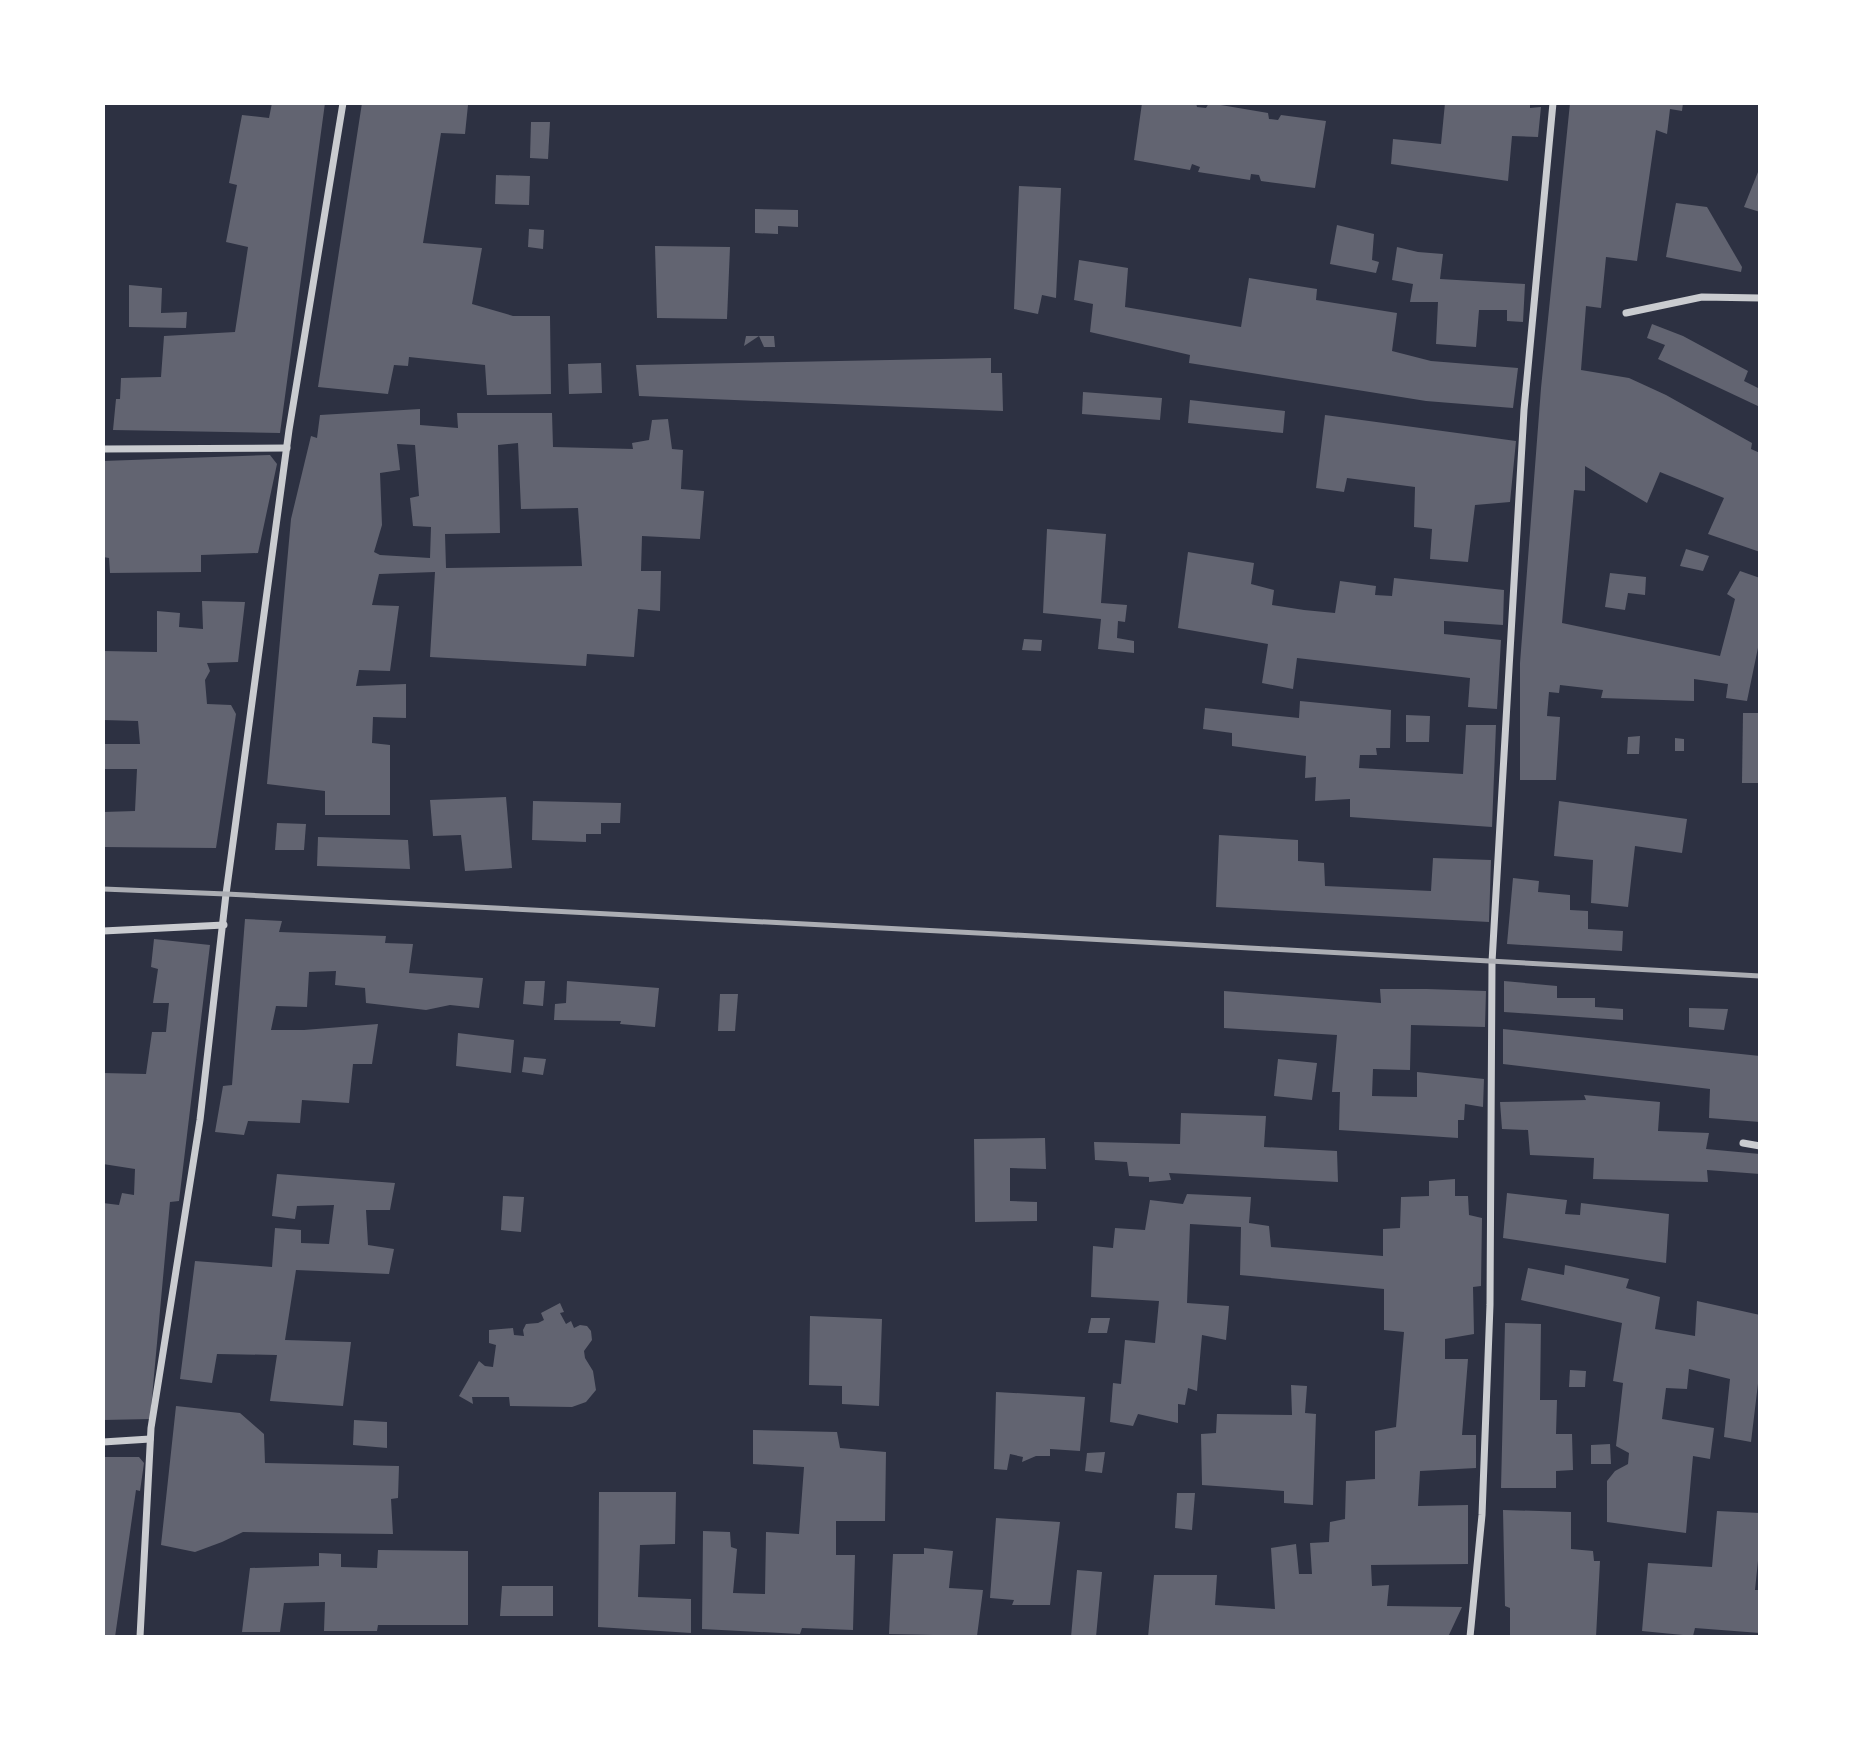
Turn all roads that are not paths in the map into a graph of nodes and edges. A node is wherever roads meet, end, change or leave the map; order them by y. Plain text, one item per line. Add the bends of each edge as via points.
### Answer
1 (343, 103) edge
2 (1553, 103) edge
3 (1760, 298) edge
4 (1626, 313) dead end
5 (287, 447) junction
6 (103, 449) edge
7 (224, 925) junction
8 (103, 931) edge
9 (1743, 1143) dead end
10 (1760, 1146) edge
11 (150, 1439) junction
12 (103, 1442) edge
13 (140, 1637) edge
14 (1471, 1637) edge

1 - 5 street
2 - 14 street via 1524,410 1492,962 1490,1305 1482,1515
3 - 4 street via 1702,297
5 - 6 street
5 - 7 street
7 - 8 street
7 - 11 street via 200,1120
9 - 10 street
11 - 12 street
11 - 13 street

